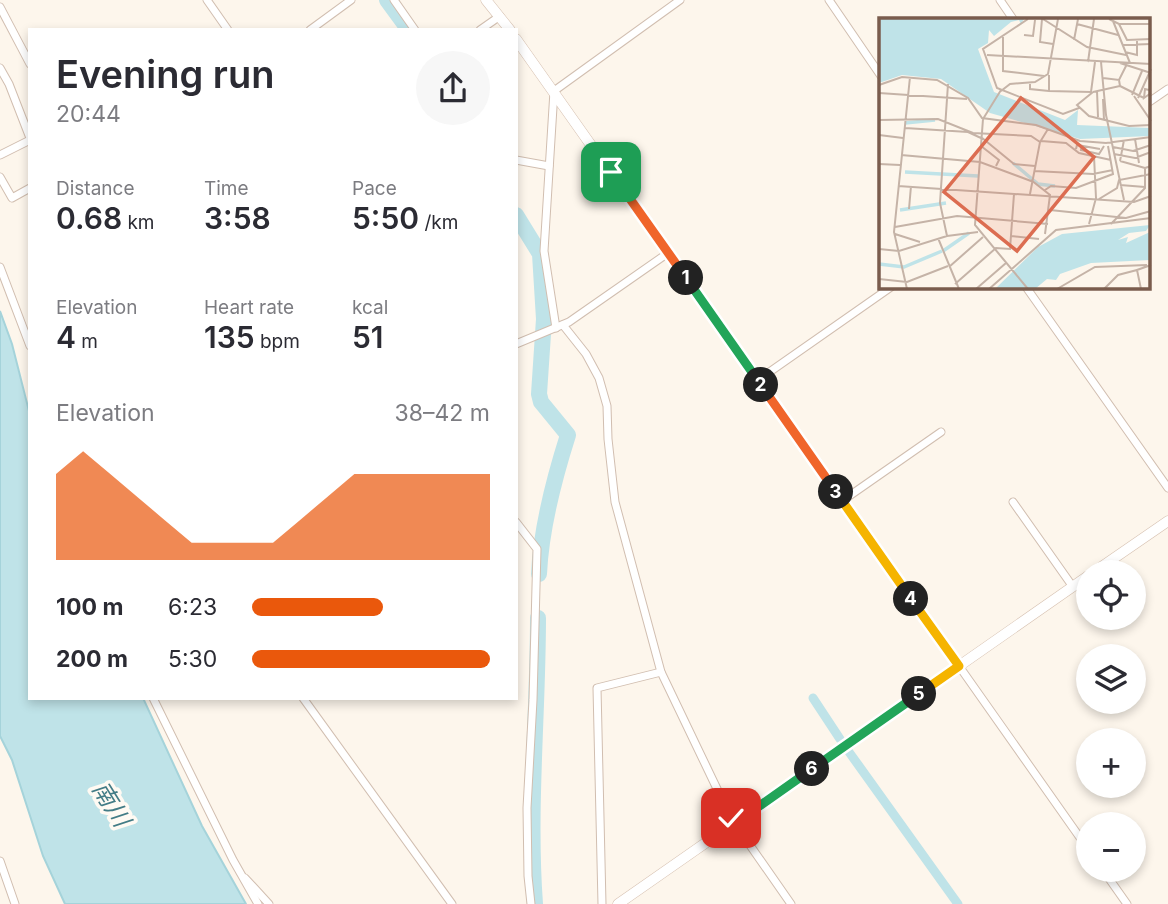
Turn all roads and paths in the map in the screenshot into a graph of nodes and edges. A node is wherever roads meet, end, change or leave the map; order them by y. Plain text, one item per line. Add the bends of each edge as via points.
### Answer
1 (207, 0) edge
2 (351, 0) edge
3 (394, 0) edge
4 (486, 0) edge
5 (663, 0) edge
6 (680, 0) edge
7 (829, 0) edge
8 (1000, 0) edge
9 (1, 3) edge
10 (669, 8) junction
11 (500, 16) junction
12 (1012, 18) edge
13 (228, 28) edge
14 (313, 28) edge
15 (414, 28) edge
16 (483, 28) edge
17 (509, 28) edge
18 (518, 42) edge
19 (28, 60) edge
20 (0, 68) edge
21 (879, 73) edge
22 (1168, 89) edge
23 (554, 91) junction
24 (1150, 101) edge
25 (28, 134) edge
26 (28, 140) edge
27 (0, 155) edge
28 (518, 160) edge
29 (549, 166) junction
30 (0, 177) edge
31 (28, 189) edge
32 (668, 253) junction
33 (0, 267) edge
34 (888, 289) edge
35 (1027, 289) edge
36 (556, 328) junction
37 (28, 341) edge
38 (518, 344) edge
39 (758, 380) junction
40 (941, 432) dead end
41 (1168, 488) edge
42 (842, 501) junction
43 (1013, 502) dead end
44 (1168, 521) edge
45 (518, 525) edge
46 (1111, 560) edge
47 (1076, 585) edge
48 (1073, 587) junction
49 (959, 666) junction
50 (660, 672) junction
51 (154, 700) edge
52 (304, 700) edge
53 (734, 824) junction
54 (1076, 832) edge
55 (0, 861) edge
56 (242, 875) junction
57 (1111, 882) edge
58 (15, 904) edge
59 (258, 904) edge
60 (269, 904) edge
61 (452, 904) edge
62 (531, 904) edge
63 (603, 904) edge
64 (618, 904) edge
65 (791, 904) edge
66 (1127, 904) edge

1 - 13 street
2 - 14 street
3 - 15 street
4 - 11 street
5 - 10 street
6 - 10 street
7 - 21 street
8 - 12 street
9 - 19 street
10 - 23 street
11 - 16 street
11 - 17 street
18 - 23 street
20 - 25 street
22 - 24 street
23 - 29 street
23 - 32 street
26 - 27 street
28 - 29 street
29 - 36 street via 544,251
30 - 31 street via 12,198
32 - 36 street
32 - 39 street
33 - 37 street
34 - 39 street
35 - 41 street
36 - 38 street
36 - 50 street via 586,354 599,378 607,406 615,502
39 - 42 street
40 - 42 street
42 - 49 street
43 - 48 street
44 - 46 street
45 - 62 street via 537,549 527,808
47 - 48 street
48 - 49 street
49 - 53 street
49 - 54 street
50 - 53 street
50 - 63 street via 597,688
51 - 56 street
52 - 61 street
53 - 64 street
53 - 65 street
55 - 58 street
56 - 59 street
56 - 60 street
57 - 66 street

